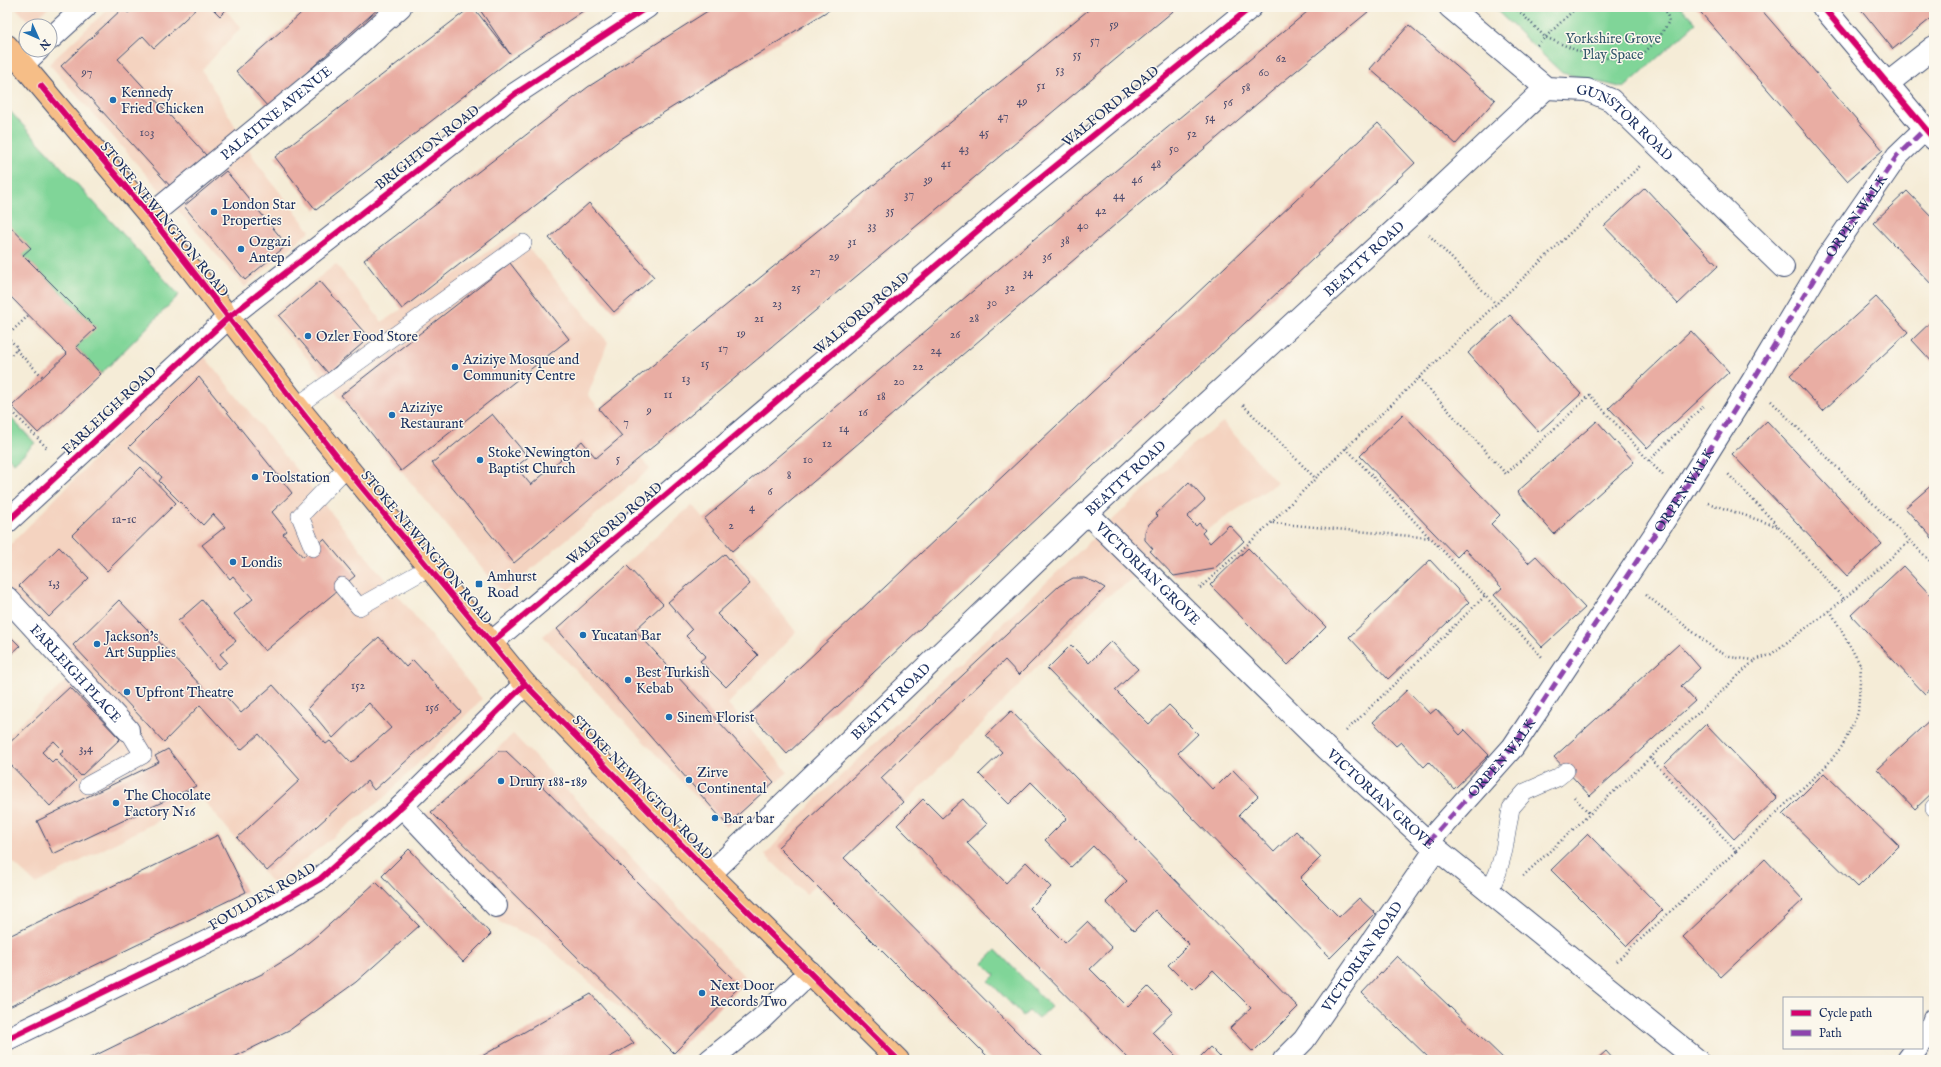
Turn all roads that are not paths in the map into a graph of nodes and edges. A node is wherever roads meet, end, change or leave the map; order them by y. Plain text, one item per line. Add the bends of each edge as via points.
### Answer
1 (84, 7) edge
2 (400, 7) edge
3 (647, 7) edge
4 (1251, 7) edge
5 (1450, 7) edge
6 (1823, 7) edge
7 (58, 31) edge
8 (7, 46) edge
9 (1934, 47) edge
10 (18, 51) edge
11 (31, 58) edge
12 (1887, 84) junction
13 (1546, 88) junction
14 (1930, 134) edge
15 (150, 216) junction
16 (523, 243) dead end
17 (1783, 267) dead end
18 (228, 317) junction
19 (297, 406) junction
20 (346, 468) junction
21 (1086, 513) junction
22 (7, 522) edge
23 (313, 548) dead end
24 (428, 568) junction
25 (342, 586) dead end
26 (7, 598) edge
27 (491, 643) junction
28 (525, 684) junction
29 (128, 730) joint
30 (1566, 771) dead end
31 (88, 785) dead end
32 (402, 806) junction
33 (1432, 846) junction
34 (710, 874) junction
35 (1493, 896) junction
36 (496, 906) dead end
37 (810, 972) junction
38 (1934, 1019) edge
39 (7, 1039) edge
40 (1923, 1041) edge
41 (1916, 1049) edge
42 (710, 1060) edge
43 (898, 1060) edge
44 (1284, 1060) edge
45 (1697, 1060) edge
46 (1908, 1060) edge

1 - 7 street
2 - 15 street, PALATINE AVENUE via 345,56
3 - 18 street, BRIGHTON ROAD via 515,94
4 - 27 street, WALFORD ROAD via 1003,209
5 - 13 street
6 - 12 street
8 - 10 highway, STOKE NEWINGTON ROAD
9 - 12 street
11 - 15 highway, STOKE NEWINGTON ROAD
12 - 14 street
13 - 17 street, GUNSTOR ROAD via 1587,90 1611,100
13 - 21 street, BEATTY ROAD
14 - 33 street, ORPEN WALK via 1897,156 1848,226 1681,495 1513,747
15 - 18 highway, STOKE NEWINGTON ROAD
16 - 19 lane
18 - 19 highway, STOKE NEWINGTON ROAD
18 - 22 street, FARLEIGH ROAD
19 - 20 highway, STOKE NEWINGTON ROAD
20 - 23 lane via 300,516
20 - 24 highway, STOKE NEWINGTON ROAD
21 - 33 street, VICTORIAN GROVE via 1327,749
21 - 34 street, BEATTY ROAD
24 - 25 lane via 360,607
24 - 27 highway, STOKE NEWINGTON ROAD
26 - 29 street, FARLEIGH PLACE
27 - 28 highway, STOKE NEWINGTON ROAD
28 - 32 street, FOULDEN ROAD
28 - 34 highway, STOKE NEWINGTON ROAD
29 - 31 lane via 143,755
30 - 35 lane via 1557,778 1525,792 1511,808
32 - 36 street
32 - 39 street, FOULDEN ROAD via 320,878 284,900 237,926
33 - 35 street, VICTORIAN GROVE
33 - 44 street, VICTORIAN ROAD via 1304,1040
34 - 37 highway, STOKE NEWINGTON ROAD
35 - 45 street, VICTORIAN GROVE
37 - 42 street via 760,1020
37 - 43 highway, STOKE NEWINGTON ROAD
38 - 40 street
41 - 46 street

